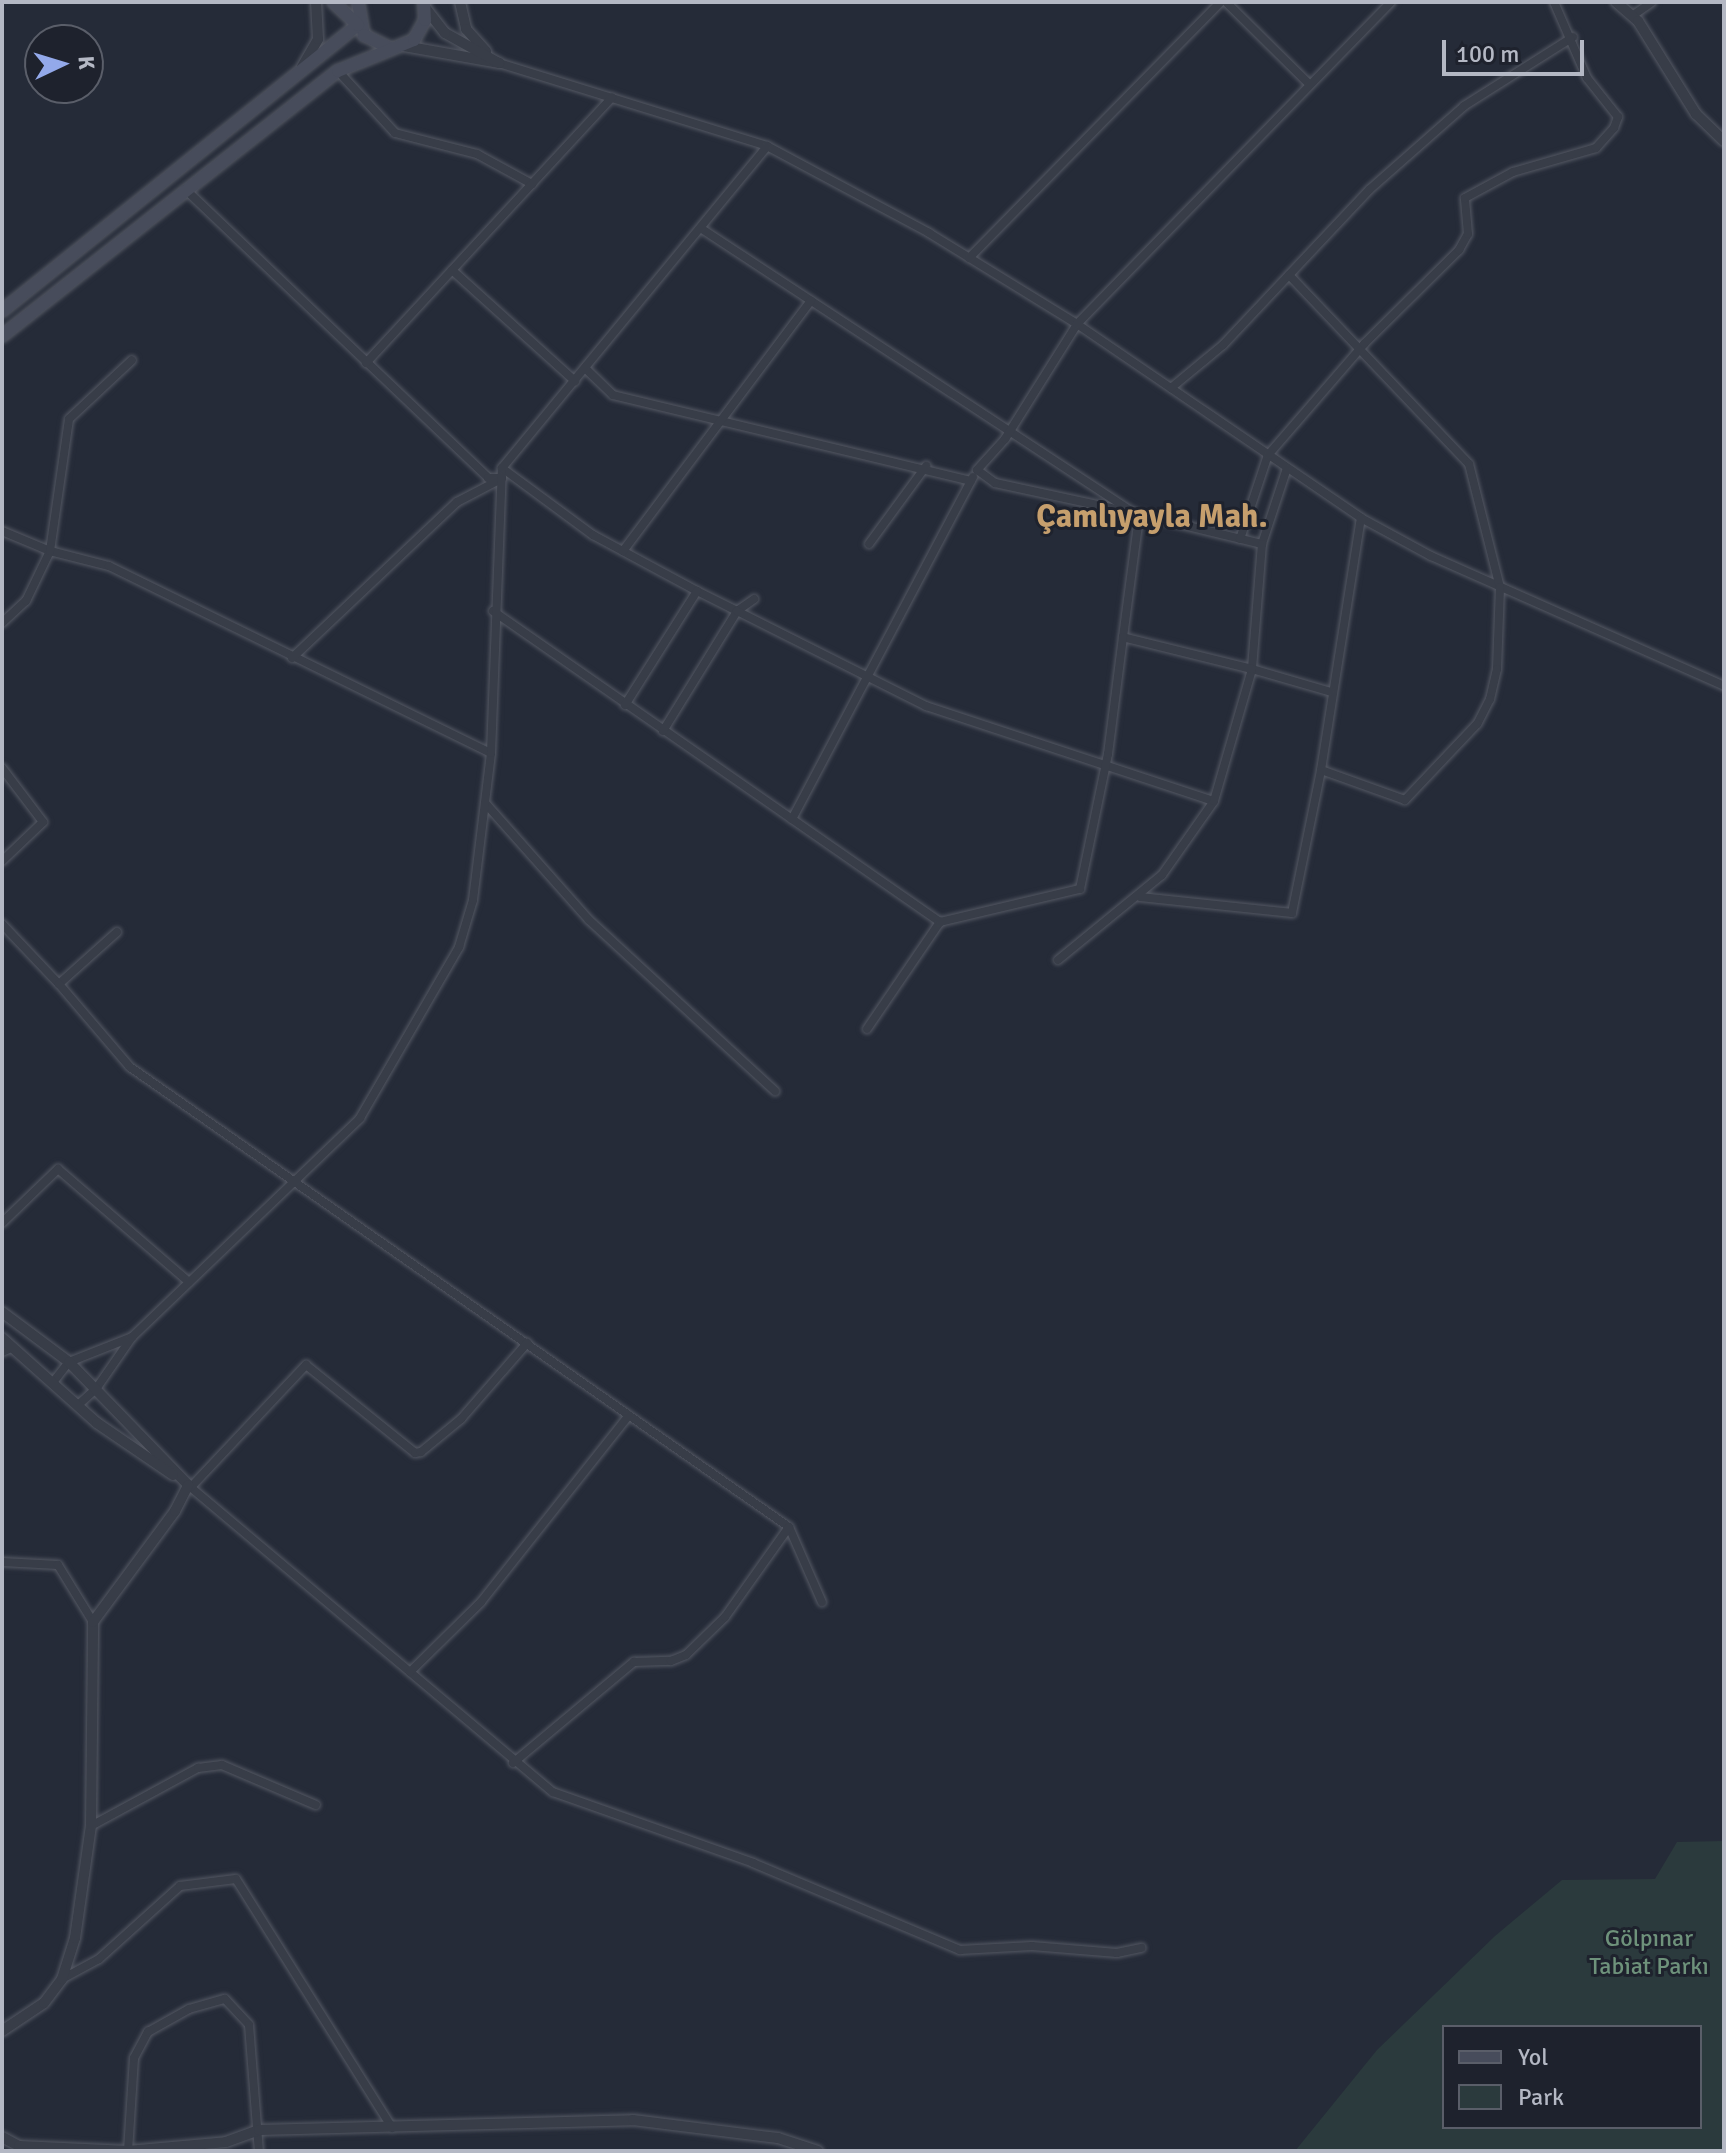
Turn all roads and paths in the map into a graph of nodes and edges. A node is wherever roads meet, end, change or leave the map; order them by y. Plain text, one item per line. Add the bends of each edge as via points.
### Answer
1 (316, 2) edge
2 (333, 2) edge
3 (358, 2) edge
4 (460, 2) edge
5 (1224, 2) edge
6 (1391, 2) edge
7 (1554, 2) edge
8 (1616, 2) edge
9 (1652, 2) edge
10 (427, 4) edge
11 (1632, 16) junction
12 (358, 25) junction
13 (1573, 37) junction
14 (399, 47) junction
15 (499, 63) junction
16 (338, 71) junction
17 (297, 75) junction
18 (1308, 83) junction
19 (612, 97) junction
20 (1724, 141) edge
21 (767, 146) junction
22 (532, 184) junction
23 (184, 189) junction
24 (702, 229) junction
25 (969, 258) junction
26 (452, 270) junction
27 (1289, 275) junction
28 (811, 301) junction
29 (2, 311) edge
30 (1077, 324) junction
31 (2, 336) edge
32 (1361, 348) junction
33 (132, 360) dead end
34 (366, 363) junction
35 (585, 368) junction
36 (575, 381) junction
37 (1171, 388) junction
38 (724, 419) junction
39 (1010, 431) junction
40 (1268, 455) junction
41 (926, 466) junction
42 (502, 468) junction
43 (1287, 468) junction
44 (977, 470) junction
45 (502, 478) junction
46 (971, 481) junction
47 (1134, 513) junction
48 (1361, 518) junction
49 (2, 531) edge
50 (1240, 539) junction
51 (869, 544) dead end
52 (1262, 544) junction
53 (50, 551) junction
54 (623, 551) junction
55 (1500, 587) junction
56 (697, 591) junction
57 (754, 599) dead end
58 (493, 611) junction
59 (737, 611) junction
60 (2, 623) edge
61 (1123, 637) junction
62 (292, 658) junction
63 (1252, 669) junction
64 (868, 672) junction
65 (1724, 686) edge
66 (1331, 692) junction
67 (625, 705) junction
68 (663, 731) junction
69 (491, 753) junction
70 (1107, 762) junction
71 (2, 768) edge
72 (1321, 770) junction
73 (1214, 801) junction
74 (486, 804) junction
75 (792, 819) junction
76 (2, 861) edge
77 (1140, 897) junction
78 (940, 922) junction
79 (2, 924) edge
80 (117, 932) dead end
81 (1058, 960) dead end
82 (59, 984) junction
83 (867, 1029) dead end
84 (775, 1091) dead end
85 (294, 1181) junction
86 (2, 1223) edge
87 (189, 1282) junction
88 (2, 1312) edge
89 (132, 1337) junction
90 (2, 1338) edge
91 (527, 1343) junction
92 (7, 1349) edge
93 (69, 1362) junction
94 (54, 1381) junction
95 (96, 1389) junction
96 (78, 1405) junction
97 (629, 1415) junction
98 (189, 1486) junction
99 (789, 1527) junction
100 (2, 1562) edge
101 (822, 1602) dead end
102 (93, 1622) junction
103 (410, 1672) junction
104 (513, 1763) junction
105 (316, 1805) dead end
106 (91, 1826) junction
107 (1141, 1948) dead end
108 (62, 1979) junction
109 (2, 2031) edge
110 (392, 2128) junction
111 (259, 2130) junction
112 (2, 2137) edge
113 (22, 2149) edge
114 (128, 2151) edge
115 (259, 2151) edge
116 (818, 2151) edge

1 - 17 street via 318,39
2 - 12 main road
3 - 12 main road
4 - 15 street via 466,29
5 - 18 street
5 - 25 street
6 - 18 street
7 - 13 street
8 - 11 street
9 - 11 street
10 - 14 main road via 421,31
10 - 15 street via 438,27
11 - 20 street via 1696,114
12 - 14 main road via 372,43
12 - 17 main road
13 - 27 street via 1464,106 1370,189
13 - 32 street via 1587,78 1618,117 1606,142 1474,190 1462,204 1468,234 1459,250
14 - 15 street
14 - 16 main road
15 - 19 street
16 - 22 street via 395,133 477,154
16 - 23 main road
17 - 29 main road
18 - 30 street
19 - 21 street
19 - 22 street
21 - 24 street
21 - 25 street
22 - 26 street
23 - 31 main road
23 - 34 street
24 - 28 street
24 - 35 street
25 - 30 street
26 - 34 street
26 - 36 street
27 - 32 street
27 - 37 street via 1223,345
28 - 38 street
28 - 39 street
30 - 37 street
30 - 39 street
32 - 40 street
32 - 55 street via 1469,464
33 - 53 street via 69,419
34 - 45 street via 488,478
35 - 36 street
35 - 38 street via 613,395
36 - 42 street
37 - 40 street
38 - 41 street
38 - 54 street
39 - 44 street
39 - 47 street
40 - 43 street
40 - 50 street
41 - 46 street
41 - 51 street
42 - 45 street
42 - 54 street
43 - 48 street
43 - 52 street
44 - 46 street
44 - 47 street via 995,483
45 - 58 street
45 - 62 street via 457,502
46 - 64 street
47 - 50 street
47 - 61 street via 1138,524
48 - 55 street
48 - 66 street
49 - 53 street
50 - 52 street
52 - 63 street
53 - 60 street via 26,601
53 - 62 street via 109,566
54 - 56 street
55 - 65 street
55 - 72 street via 1497,669 1490,699 1477,724 1408,800
56 - 59 street
56 - 67 street
57 - 59 street
58 - 67 street
58 - 69 street
59 - 64 street
59 - 68 street
61 - 63 street
61 - 70 street
62 - 69 street
63 - 66 street
63 - 73 street
64 - 70 street via 926,706
64 - 75 street
66 - 72 street
67 - 68 street
68 - 75 street
69 - 74 street
70 - 73 street
70 - 78 street via 1080,889
71 - 76 street via 43,822
72 - 77 street via 1292,913
73 - 77 street
74 - 84 street via 589,920
74 - 85 street via 473,900 459,947 360,1118
75 - 78 street
77 - 81 street
78 - 83 street
79 - 82 street
80 - 82 street
82 - 85 street via 130,1067
85 - 87 street
85 - 91 street
86 - 87 street via 58,1169
87 - 89 street
88 - 93 street
89 - 93 street
89 - 95 street
90 - 92 street
91 - 97 street
91 - 98 street via 461,1419 415,1453 306,1365
92 - 94 street
93 - 94 street
93 - 95 street
94 - 96 street
95 - 96 street
95 - 98 street
96 - 98 street
97 - 99 street
97 - 103 street via 481,1602
98 - 102 street
98 - 103 street
99 - 101 street
99 - 104 street via 725,1617 686,1655 634,1662
100 - 102 street via 58,1565
102 - 106 street
103 - 104 street
104 - 107 street via 553,1792 753,1863 960,1950 979,1953 1032,1946 1117,1953
105 - 106 street via 222,1765 198,1768
106 - 108 street via 81,1909
108 - 109 street via 44,2003
108 - 110 street via 99,1959 180,1886 236,1879
110 - 111 street
110 - 116 street via 633,2120 778,2138
111 - 114 street via 226,2142
111 - 114 street via 249,2025 225,1999 189,2009 148,2032 134,2058
111 - 115 street
112 - 113 street
113 - 114 street

